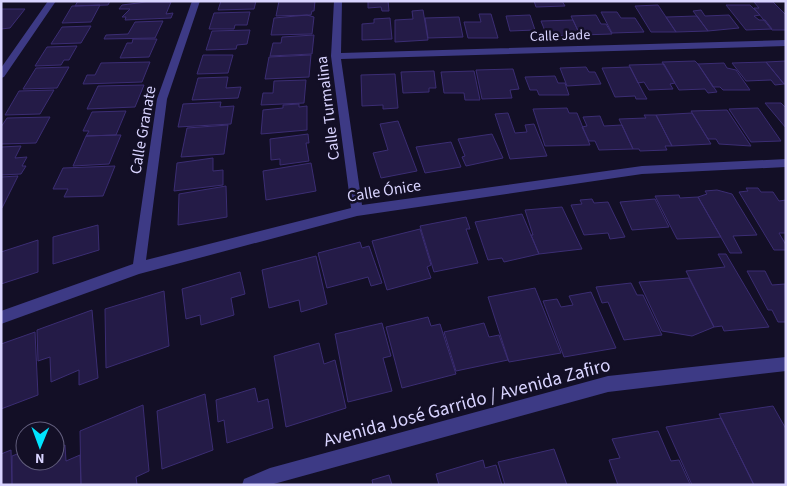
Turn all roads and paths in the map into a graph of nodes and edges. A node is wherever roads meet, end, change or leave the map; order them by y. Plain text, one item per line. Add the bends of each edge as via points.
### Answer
1 (52, 1) edge
2 (196, 1) edge
3 (338, 1) edge
4 (786, 43) edge
5 (336, 56) junction
6 (1, 75) edge
7 (786, 163) edge
8 (357, 210) junction
9 (138, 268) junction
10 (1, 318) edge
11 (786, 364) edge
12 (250, 485) edge

1 - 6 street
2 - 9 street, Calle Granate via 162,98
3 - 5 street, Calle Turmalina
4 - 5 street, Calle Jade
5 - 8 street, Calle Turmalina
7 - 8 street, Calle Ónice via 642,170
8 - 9 street, Calle Ónice
9 - 10 street, Calle Ónice
11 - 12 street, Avenida José Garrido / Avenida Zafiro via 608,384 292,470

